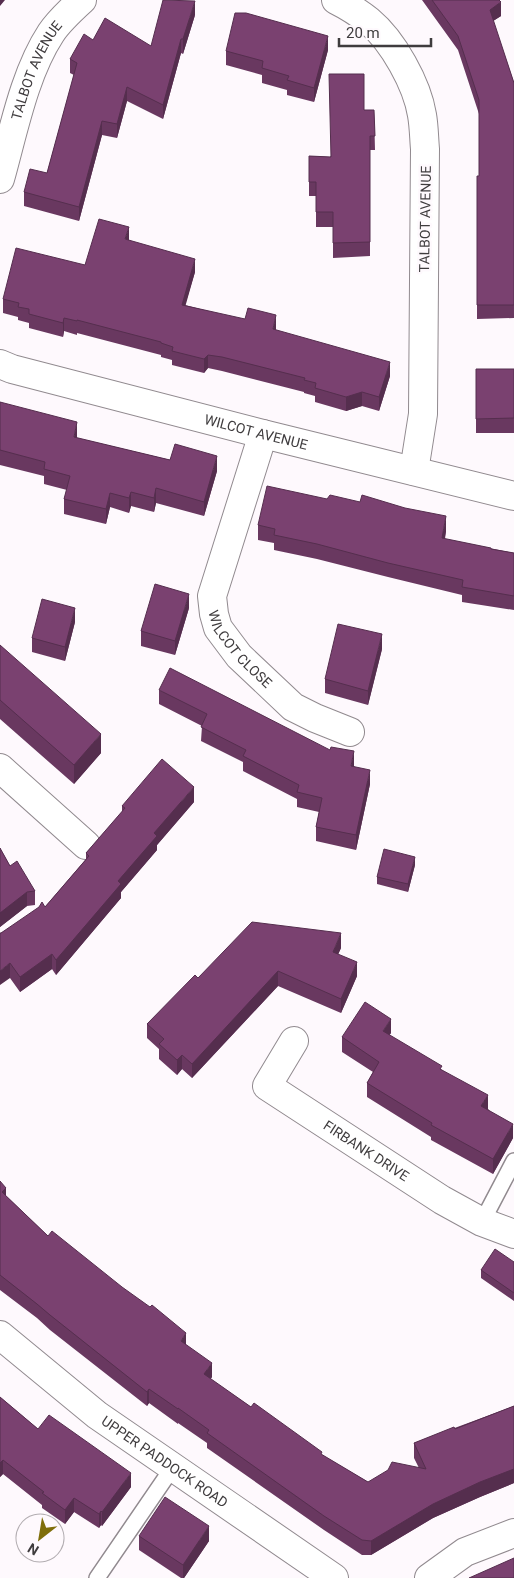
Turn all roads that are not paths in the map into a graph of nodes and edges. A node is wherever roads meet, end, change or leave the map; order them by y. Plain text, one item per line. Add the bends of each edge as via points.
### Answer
1 (82, 0) edge
2 (336, 0) edge
3 (0, 179) edge
4 (0, 364) edge
5 (263, 434) junction
6 (414, 471) junction
7 (514, 496) edge
8 (350, 732) dead end
9 (0, 768) edge
10 (86, 845) dead end
11 (294, 1041) dead end
12 (514, 1161) edge
13 (482, 1222) junction
14 (514, 1234) edge
15 (0, 1335) edge
16 (173, 1468) junction
17 (514, 1533) edge
18 (98, 1578) edge
19 (334, 1578) edge
20 (429, 1578) edge

1 - 3 street, TALBOT AVENUE via 51,33 39,55
2 - 6 street, TALBOT AVENUE via 370,22 394,50 414,85 422,113 425,150 423,414
4 - 5 street, WILCOT AVENUE
5 - 6 street, WILCOT AVENUE
5 - 8 street, WILCOT CLOSE via 212,596 218,628 239,656 293,707
6 - 7 street, WILCOT AVENUE
9 - 10 street
11 - 13 street, FIRBANK DRIVE via 267,1086 442,1200
12 - 13 lane
13 - 14 street, FIRBANK DRIVE
15 - 16 street, UPPER PADDOCK ROAD via 97,1415
16 - 18 lane
16 - 19 street, UPPER PADDOCK ROAD
17 - 20 street via 465,1552

